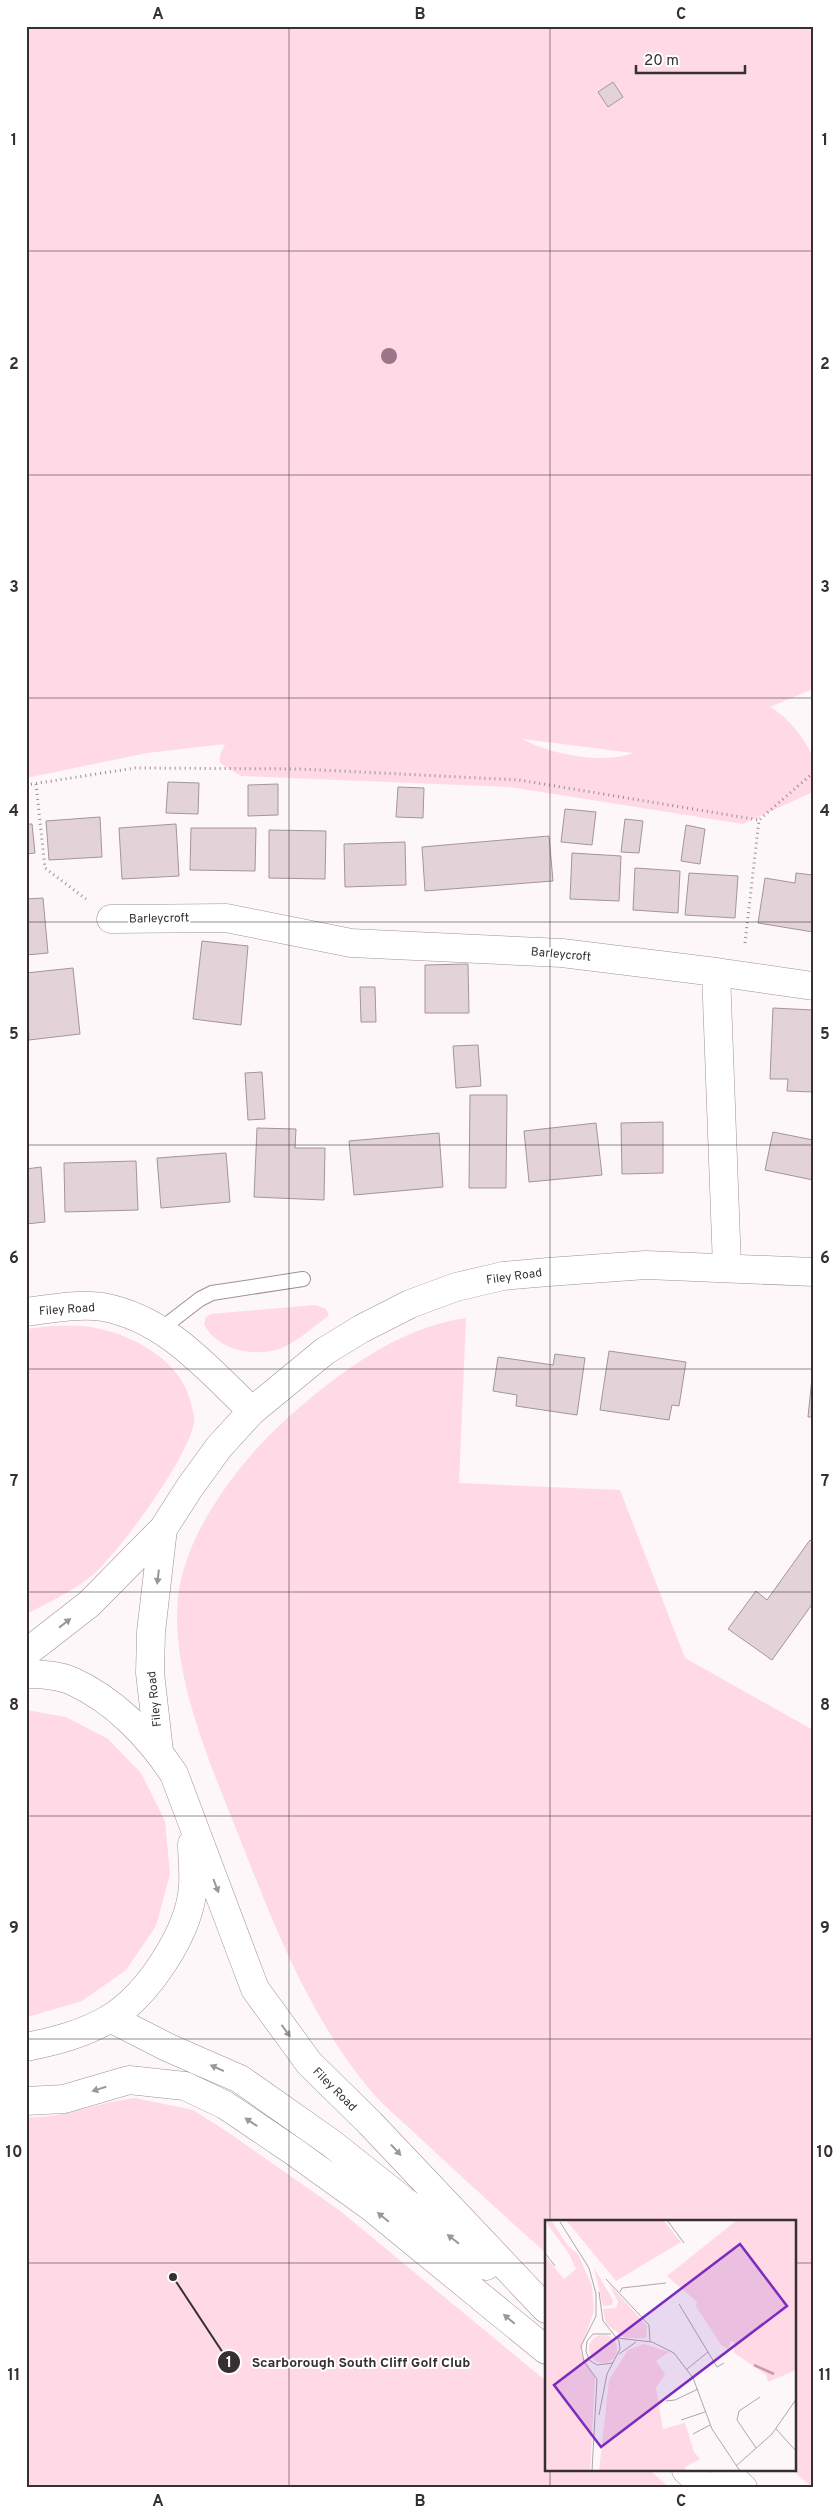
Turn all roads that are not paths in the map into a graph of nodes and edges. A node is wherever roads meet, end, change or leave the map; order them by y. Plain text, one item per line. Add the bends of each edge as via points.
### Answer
1 (111, 918) road end
2 (729, 974) junction
3 (813, 986) edge
4 (727, 1267) junction
5 (813, 1272) edge
6 (302, 1279) dead end
7 (26, 1312) edge
8 (161, 1329) junction
9 (252, 1411) junction
10 (164, 1528) junction
11 (26, 1653) edge
12 (26, 1674) edge
13 (159, 1751) junction
14 (191, 1824) junction
15 (110, 2018) junction
16 (26, 2047) edge
17 (26, 2101) edge
18 (545, 2310) edge
19 (545, 2310) edge
20 (545, 2349) edge
21 (688, 2472) edge
22 (726, 2472) edge
23 (706, 2488) edge
24 (744, 2488) edge

1 - 2 main road, Barleycroft via 226,918 351,943 562,953
2 - 3 main road, Barleycroft
2 - 4 main road
4 - 5 main road, Filey Road
4 - 9 main road, Filey Road via 646,1265 567,1270 503,1276 456,1287 410,1304 361,1329 325,1351
6 - 8 lane via 212,1293
7 - 8 main road, Filey Road via 102,1307
8 - 9 main road, Filey Road via 190,1351
9 - 10 main road, Filey Road via 214,1455
11 -> 10 main road, Filey Road via 89,1604
10 -> 13 main road, Filey Road via 151,1632 150,1673
12 - 13 main road, Filey Road via 44,1674 71,1681 125,1715
13 - 14 main road, Filey Road via 174,1774
14 - 15 main road, Filey Road via 193,1887 182,1930 152,1980
14 -> 18 main road, Filey Road via 255,1989 309,2063 370,2123
15 - 16 main road, Filey Road via 67,2039
19 -> 15 main road, Filey Road via 331,2143 240,2079
20 -> 17 main road via 371,2208 225,2105 185,2086 129,2080 64,2099
21 - 23 main road
22 - 24 main road

